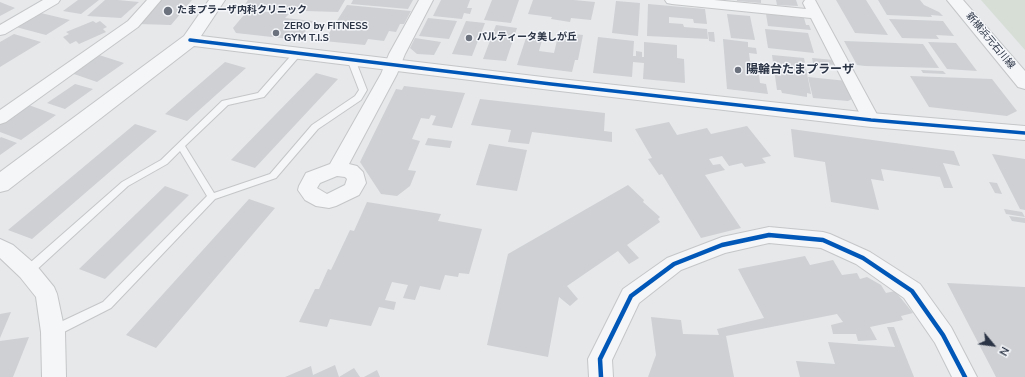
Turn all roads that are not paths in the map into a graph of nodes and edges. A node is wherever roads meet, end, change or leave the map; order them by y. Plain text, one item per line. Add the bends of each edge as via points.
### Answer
1 (53, 0) edge
2 (154, 0) edge
3 (217, 0) edge
4 (426, 0) edge
5 (672, 0) edge
6 (808, 0) edge
7 (955, 0) edge
8 (816, 14) junction
9 (0, 31) edge
10 (190, 40) junction
11 (299, 52) junction
12 (351, 59) junction
13 (393, 64) junction
14 (1025, 83) edge
15 (0, 118) edge
16 (871, 120) junction
17 (1025, 133) edge
18 (181, 146) junction
19 (337, 169) dead end
20 (0, 184) edge
21 (212, 197) junction
22 (0, 248) edge
23 (28, 271) junction
24 (53, 332) junction
25 (54, 377) edge
26 (601, 377) edge
27 (965, 377) edge

1 - 9 street
2 - 15 street via 133,24
3 - 10 street
4 - 13 street
5 - 8 street
6 - 8 street
7 - 14 street, 新横浜元石川線
8 - 16 street
10 - 11 street
10 - 20 street
11 - 12 street
11 - 18 lane via 261,94 225,103
12 - 13 street
12 - 21 lane via 363,90 358,98 315,127 273,176
13 - 16 street
13 - 19 street
16 - 17 street
18 - 21 lane
18 - 23 lane via 164,162 125,184
21 - 24 lane via 107,305
22 - 23 street
23 - 24 street via 46,294
24 - 25 street
26 - 27 street via 600,360 631,296 674,264 722,245 769,235 823,240 863,258 912,291 943,335

